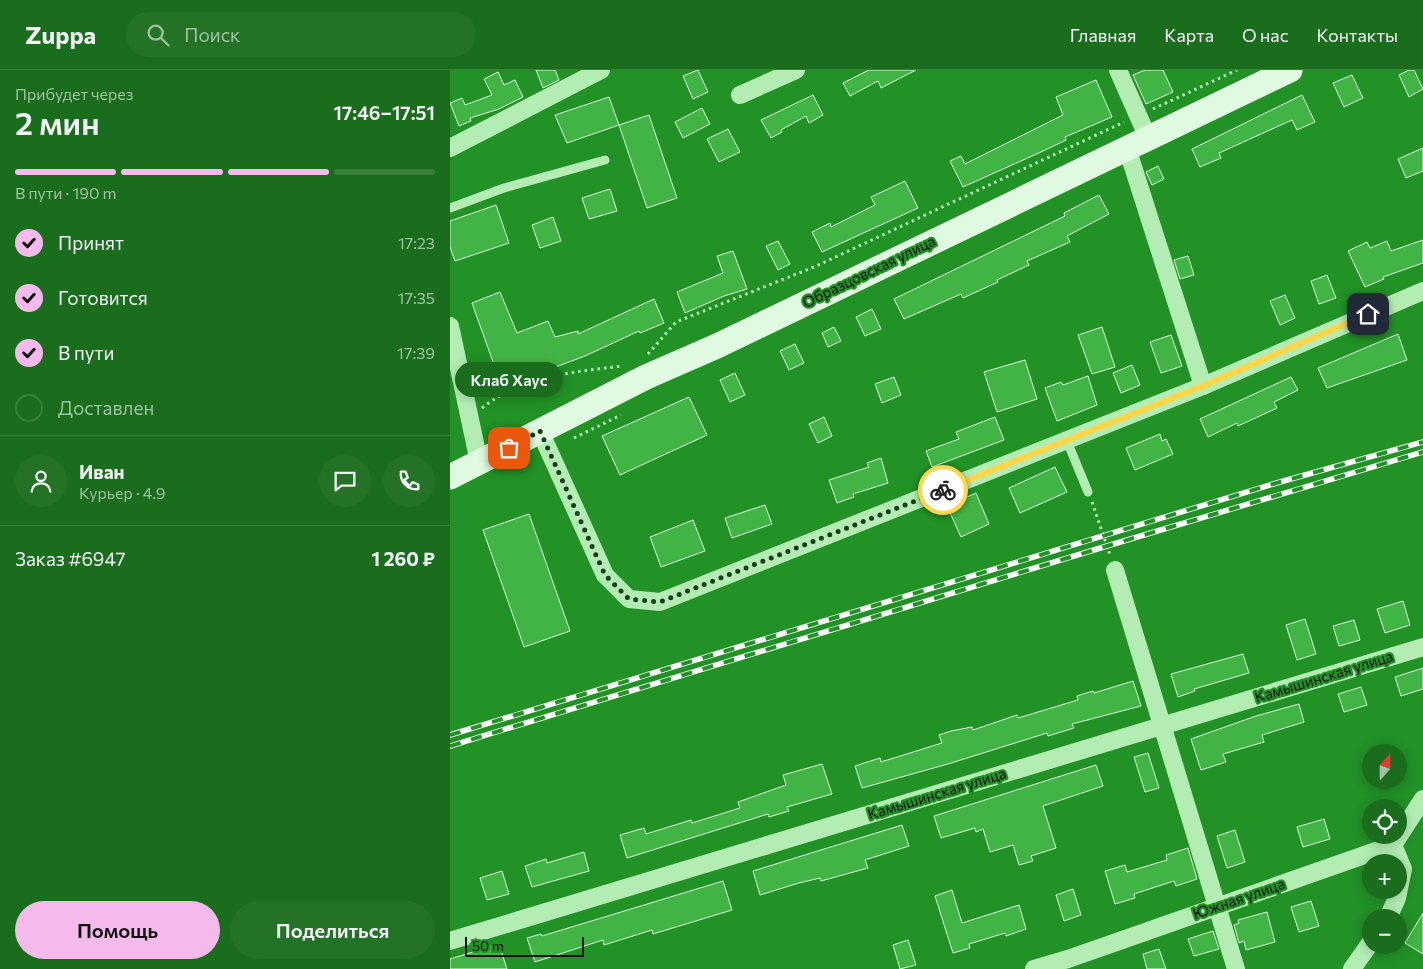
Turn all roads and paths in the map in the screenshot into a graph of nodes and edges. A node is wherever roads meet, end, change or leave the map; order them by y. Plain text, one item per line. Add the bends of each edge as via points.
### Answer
1 (600, 70) edge
2 (796, 70) edge
3 (1118, 70) edge
4 (1237, 70) edge
5 (1290, 70) edge
6 (740, 95) dead end
7 (1138, 116) junction
8 (1137, 143) junction
9 (450, 148) edge
10 (605, 160) dead end
11 (450, 208) edge
12 (1423, 291) edge
13 (450, 326) edge
14 (646, 356) dead end
15 (627, 365) dead end
16 (1203, 386) junction
17 (499, 395) dead end
18 (540, 431) junction
19 (1066, 441) junction
20 (479, 462) junction
21 (450, 477) edge
22 (1088, 492) joint
23 (1114, 570) joint
24 (1423, 647) edge
25 (1163, 726) junction
26 (1423, 799) edge
27 (1393, 845) junction
28 (1219, 906) junction
29 (1392, 909) edge
30 (450, 941) edge
31 (1363, 954) edge
32 (1034, 969) edge
33 (1236, 969) edge
34 (1352, 969) edge

1 - 9 street
2 - 6 street
3 - 7 street
4 - 7 path
5 - 8 main road, Образцовская улица
7 - 8 street
7 - 14 path via 814,267 676,322
8 - 16 street
8 - 18 main road, Образцовская улица via 717,346 646,377
10 - 11 lane via 504,188
12 - 16 street
13 - 20 street
15 - 17 path via 554,375
16 - 19 street
18 - 19 street via 605,575 629,599 660,602
18 - 20 main road, Образцовская улица
19 - 22 lane
20 - 21 main road, Образцовская улица
22 - 23 path
23 - 25 street
24 - 25 street, Камышинская улица
25 - 28 street
25 - 30 street, Камышинская улица
26 - 27 street
27 - 28 street, Южная улица
27 - 29 street via 1404,869
28 - 32 street, Южная улица
28 - 33 street
31 - 34 street

